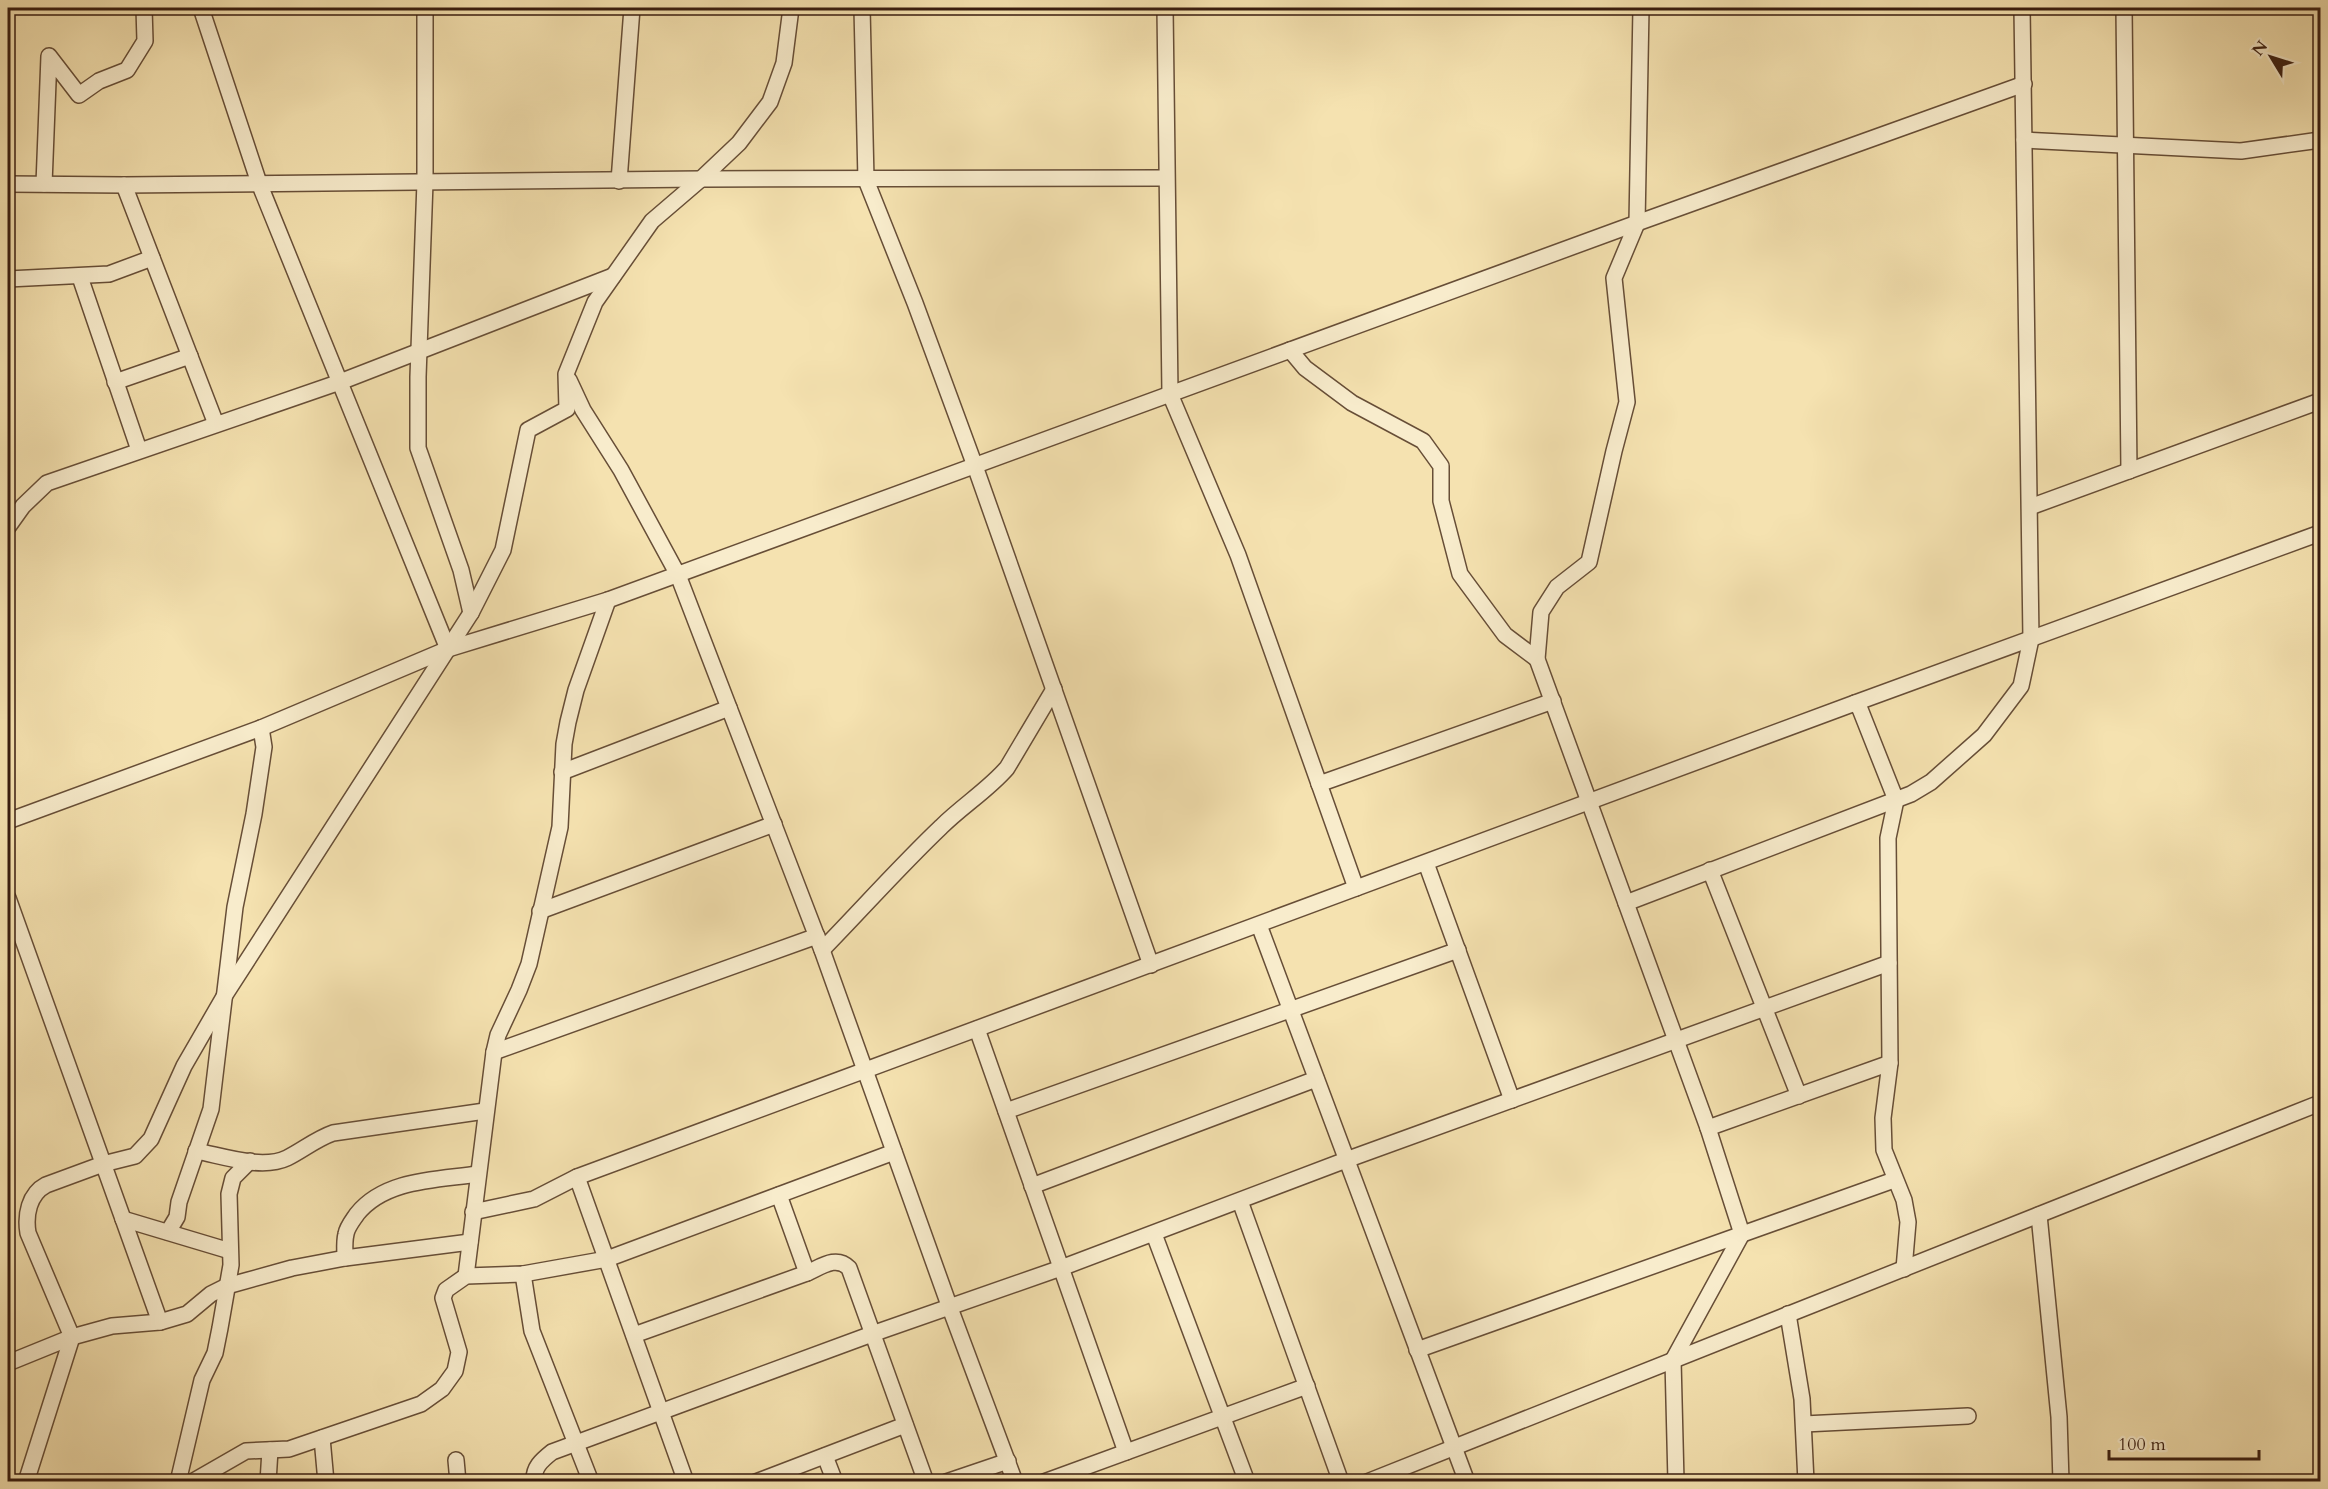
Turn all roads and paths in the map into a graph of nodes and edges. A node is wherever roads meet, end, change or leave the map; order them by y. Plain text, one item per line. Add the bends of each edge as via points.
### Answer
1 (144, 8) edge
2 (201, 8) edge
3 (425, 8) edge
4 (632, 8) edge
5 (791, 8) edge
6 (862, 8) edge
7 (1166, 8) edge
8 (1641, 8) edge
9 (2022, 8) edge
10 (2124, 8) edge
11 (2024, 84) junction
12 (2024, 140) junction
13 (2320, 140) edge
14 (2125, 145) junction
15 (1166, 178) junction
16 (701, 179) junction
17 (866, 180) junction
18 (619, 181) junction
19 (425, 182) junction
20 (259, 183) junction
21 (8, 184) edge
22 (44, 184) junction
23 (124, 185) junction
24 (1637, 223) junction
25 (152, 258) junction
26 (614, 276) junction
27 (80, 277) junction
28 (8, 279) edge
29 (1290, 350) junction
30 (419, 352) junction
31 (190, 356) junction
32 (566, 374) junction
33 (115, 382) junction
34 (340, 382) junction
35 (1170, 394) junction
36 (2320, 401) edge
37 (216, 424) junction
38 (139, 450) junction
39 (975, 466) junction
40 (2129, 471) junction
41 (2030, 507) junction
42 (8, 527) edge
43 (2320, 533) edge
44 (678, 575) junction
45 (608, 600) junction
46 (471, 613) junction
47 (2031, 639) junction
48 (448, 649) junction
49 (1537, 659) junction
50 (1054, 689) junction
51 (1552, 701) junction
52 (1855, 703) junction
53 (729, 708) junction
54 (261, 728) junction
55 (562, 772) junction
56 (1319, 784) junction
57 (1896, 800) junction
58 (1589, 802) junction
59 (8, 821) edge
60 (774, 824) junction
61 (1426, 862) junction
62 (1710, 870) junction
63 (1356, 888) junction
64 (8, 898) edge
65 (1626, 903) junction
66 (540, 911) junction
67 (1259, 925) junction
68 (820, 943) junction
69 (1458, 950) junction
70 (1888, 963) junction
71 (1151, 965) junction
72 (225, 995) junction
73 (1764, 1008) junction
74 (1290, 1010) junction
75 (977, 1029) junction
76 (1676, 1040) junction
77 (494, 1052) junction
78 (1890, 1064) junction
79 (866, 1070) junction
80 (1316, 1079) junction
81 (1799, 1096) junction
82 (1512, 1100) junction
83 (2320, 1103) edge
84 (485, 1111) junction
85 (1006, 1111) junction
86 (1708, 1128) junction
87 (196, 1151) junction
88 (894, 1152) junction
89 (1346, 1160) junction
90 (250, 1161) junction
91 (103, 1164) junction
92 (477, 1174) junction
93 (577, 1177) junction
94 (1894, 1180) junction
95 (1032, 1186) junction
96 (779, 1195) junction
97 (1240, 1201) junction
98 (473, 1212) junction
99 (2039, 1215) junction
100 (123, 1219) junction
101 (168, 1232) junction
102 (1154, 1233) junction
103 (1742, 1234) junction
104 (470, 1242) junction
105 (230, 1251) junction
106 (345, 1258) junction
107 (607, 1259) junction
108 (1061, 1268) junction
109 (1904, 1269) junction
110 (523, 1274) junction
111 (807, 1274) junction
112 (466, 1276) junction
113 (227, 1286) junction
114 (950, 1308) junction
115 (1788, 1314) junction
116 (160, 1322) junction
117 (872, 1334) junction
118 (634, 1335) junction
119 (72, 1337) junction
120 (1417, 1350) junction
121 (1673, 1360) junction
122 (8, 1363) edge
123 (1307, 1386) junction
124 (661, 1411) junction
125 (1968, 1416) dead end
126 (1221, 1417) junction
127 (1804, 1424) junction
128 (905, 1425) junction
129 (322, 1438) junction
130 (577, 1443) junction
131 (1454, 1447) junction
132 (270, 1450) junction
133 (1126, 1452) junction
134 (825, 1456) junction
135 (456, 1460) dead end
136 (1008, 1461) junction
137 (773, 1479) edge
138 (26, 1482) edge
139 (178, 1482) edge
140 (192, 1482) edge
141 (268, 1482) edge
142 (326, 1482) edge
143 (458, 1482) edge
144 (534, 1482) edge
145 (591, 1482) edge
146 (686, 1482) edge
147 (756, 1482) edge
148 (835, 1482) edge
149 (926, 1482) edge
150 (946, 1482) edge
151 (1015, 1482) edge
152 (1044, 1482) edge
153 (1247, 1482) edge
154 (1341, 1482) edge
155 (1367, 1482) edge
156 (1467, 1482) edge
157 (1676, 1482) edge
158 (1806, 1482) edge
159 (2061, 1482) edge

1 - 22 street via 145,41 127,70 99,81 79,95 50,56
2 - 20 street
3 - 19 street
4 - 18 street
5 - 16 street via 784,63 770,102 739,143
6 - 17 street
7 - 15 street
8 - 24 street
9 - 11 street
10 - 14 street
11 - 12 street
11 - 24 street
12 - 14 street
12 - 41 street
13 - 14 street via 2241,151
14 - 40 street
15 - 17 street
15 - 35 street
16 - 17 street
16 - 18 street
16 - 26 street via 652,221
17 - 39 street
18 - 19 street
19 - 20 street
19 - 30 street
20 - 23 street
20 - 34 street
21 - 22 street
22 - 23 street
23 - 25 street
24 - 29 street
24 - 49 street via 1614,278 1627,402 1589,562 1557,587 1541,612
25 - 27 street via 110,274
25 - 31 street
26 - 30 street
26 - 32 street via 595,302
27 - 28 street
27 - 33 street
29 - 35 street
29 - 49 street via 1305,368 1352,404 1423,441 1441,466 1441,501 1460,574 1505,635
30 - 34 street
30 - 46 street via 418,448 461,570
31 - 33 street
31 - 37 street
32 - 44 street
32 - 46 street via 567,409 528,430 503,549
33 - 38 street
34 - 37 street
34 - 48 street
35 - 39 street
35 - 56 street via 1238,555
36 - 40 street
37 - 38 street
38 - 42 street via 47,483
39 - 44 street
39 - 50 street
40 - 41 street
41 - 47 street
43 - 47 street
44 - 45 street
44 - 53 street
45 - 48 street
45 - 55 street via 576,690
46 - 48 street
47 - 52 street
47 - 57 street via 2021,686 1984,735 1930,782
48 - 54 street
48 - 72 street
49 - 51 street
50 - 68 street via 998,778 936,831
50 - 71 street
51 - 56 street
51 - 58 street
52 - 57 street
52 - 58 street
53 - 55 street
53 - 60 street
54 - 59 street
54 - 72 street via 264,747 235,906
55 - 66 street via 560,827
56 - 63 street
57 - 62 street
57 - 70 street via 1888,838
58 - 61 street
58 - 65 street
60 - 66 street
60 - 68 street
61 - 63 street
61 - 69 street
62 - 65 street
62 - 73 street
63 - 67 street
64 - 91 street
65 - 76 street
66 - 77 street via 529,964
67 - 71 street
67 - 74 street
68 - 77 street
68 - 79 street
69 - 74 street
69 - 82 street
70 - 73 street
70 - 78 street
71 - 75 street
72 - 87 street via 211,1109
72 - 91 street via 184,1066 151,1139 135,1156
73 - 76 street
73 - 81 street
74 - 80 street
74 - 85 street
75 - 79 street
75 - 85 street
76 - 82 street
76 - 86 street
77 - 84 street
78 - 81 street
78 - 94 street via 1884,1099 1884,1150
79 - 88 street
79 - 93 street
80 - 89 street
80 - 95 street
81 - 86 street
82 - 89 street
83 - 99 street
84 - 90 street via 333,1134 277,1162
84 - 92 street
85 - 95 street
86 - 103 street
87 - 90 street
87 - 101 street via 177,1217
88 - 96 street
88 - 114 street
89 - 97 street
89 - 120 street
90 - 105 street via 233,1178 229,1194
91 - 100 street
91 - 119 street via 39,1188 32,1198 26,1223
92 - 98 street
92 - 106 street via 397,1187 375,1198 351,1222 346,1233
93 - 98 street via 534,1199
93 - 107 street
94 - 103 street
94 - 109 street via 1904,1200 1908,1222
95 - 108 street
96 - 107 street
96 - 111 street
97 - 102 street
97 - 123 street
98 - 104 street
99 - 109 street
99 - 159 street via 2059,1417
100 - 101 street
100 - 116 street
101 - 105 street
102 - 108 street
102 - 126 street
103 - 120 street
103 - 121 street
104 - 106 street
104 - 112 street
105 - 113 street
106 - 113 street
107 - 110 street
107 - 118 street
108 - 114 street
108 - 133 street
109 - 115 street
110 - 112 street
110 - 130 street via 532,1331
111 - 117 street via 834,1261 843,1262 849,1268
111 - 118 street
112 - 129 street via 446,1290 443,1298 459,1352 455,1371 442,1389 421,1404
113 - 116 street via 187,1314
113 - 139 street via 215,1353 202,1380
114 - 117 street
114 - 136 street
115 - 121 street
115 - 127 street
116 - 119 street via 112,1326
117 - 124 street
117 - 128 street
118 - 124 street
119 - 122 street
119 - 138 street
120 - 131 street
121 - 131 street
121 - 157 street
123 - 126 street
123 - 154 street
124 - 130 street
124 - 146 street
125 - 127 street
126 - 133 street
126 - 153 street
127 - 158 street
128 - 134 street
128 - 149 street
129 - 132 street via 289,1449
129 - 142 street
130 - 144 street via 552,1452 539,1462
130 - 145 street
131 - 155 street
131 - 156 street
132 - 140 street via 246,1451
132 - 141 street
133 - 152 street
134 - 137 street
134 - 148 street
135 - 143 street
136 - 150 street
136 - 151 street
137 - 147 street

